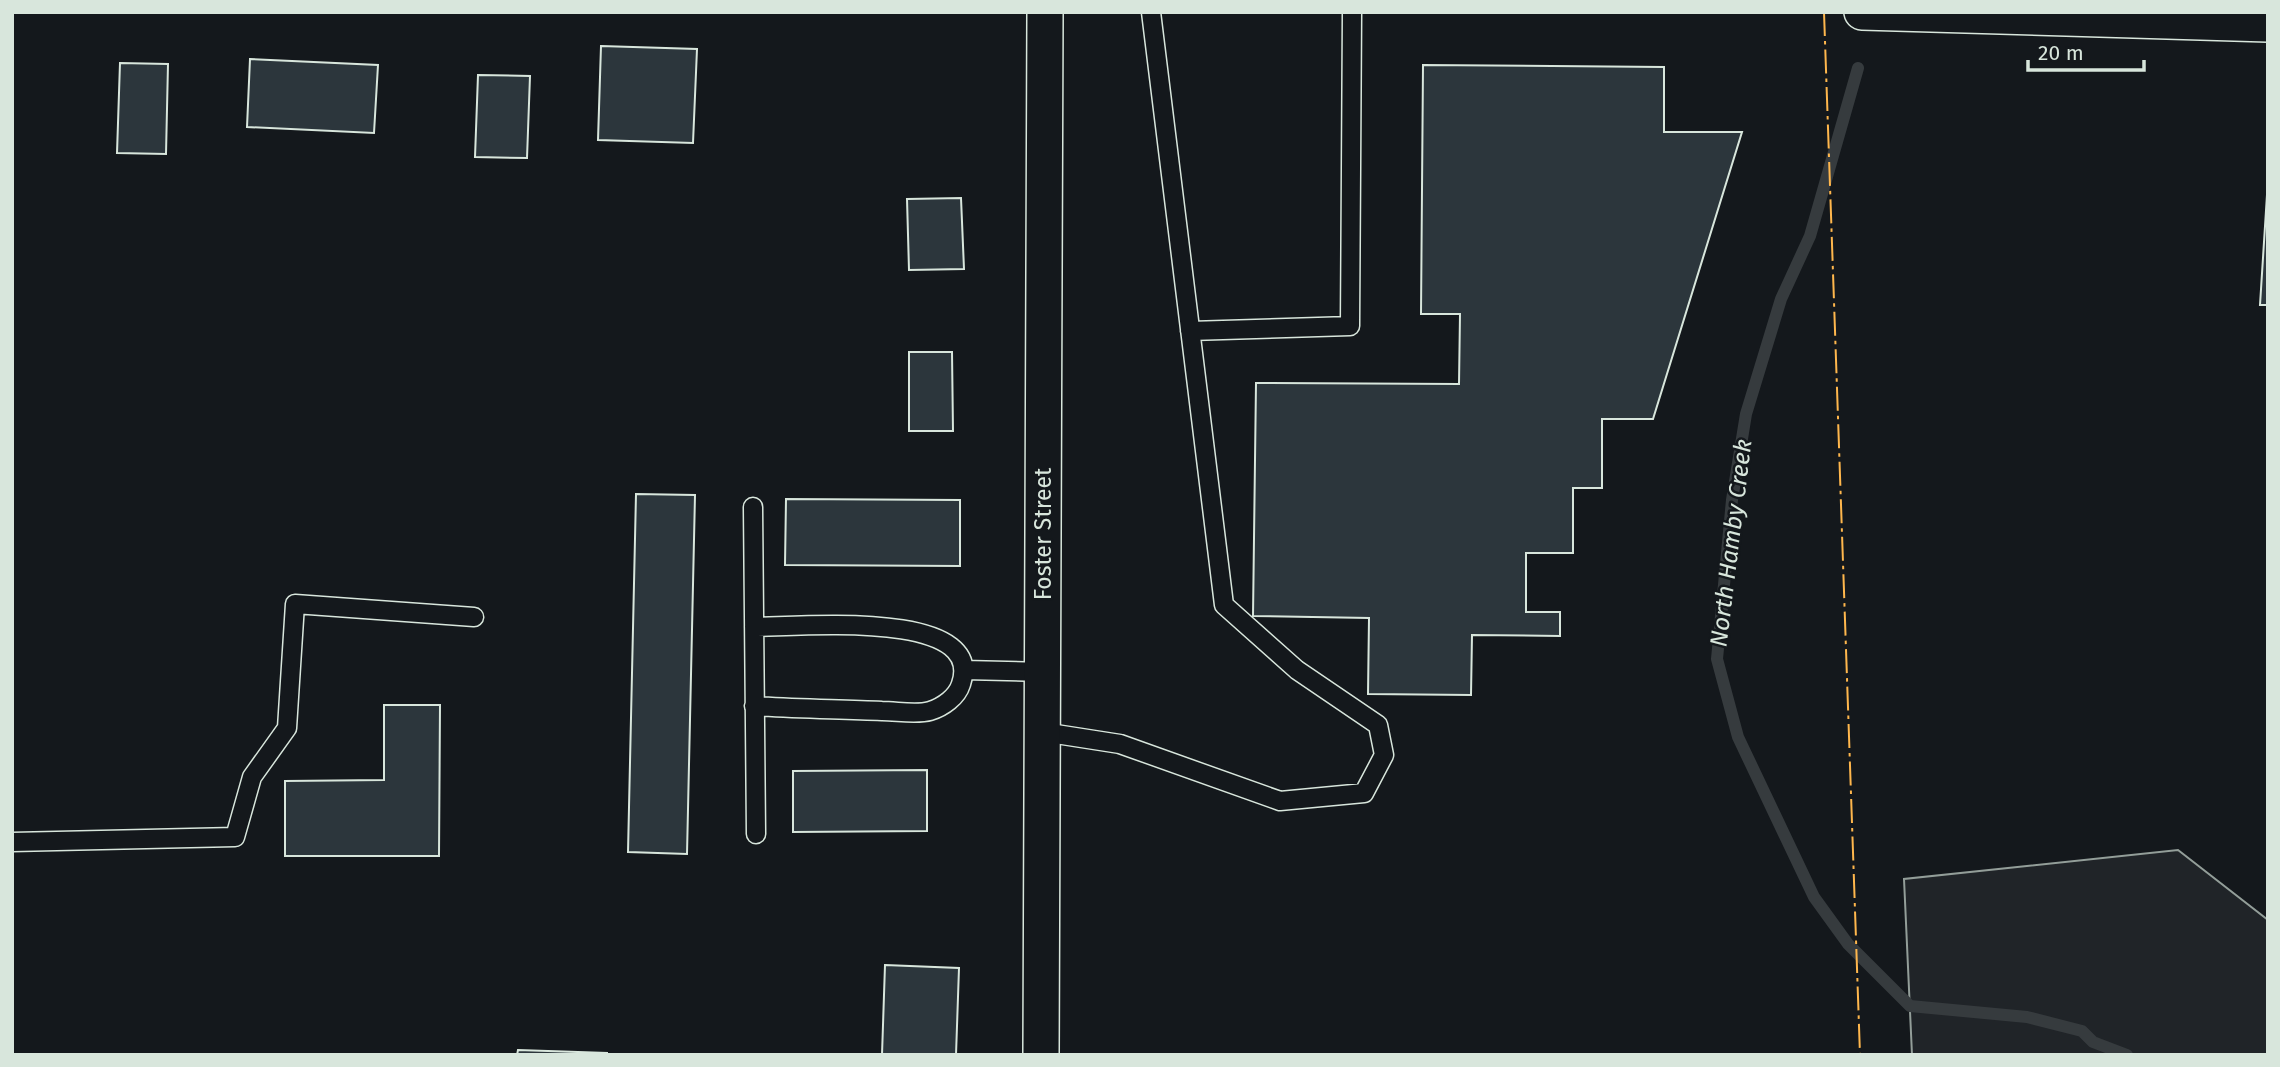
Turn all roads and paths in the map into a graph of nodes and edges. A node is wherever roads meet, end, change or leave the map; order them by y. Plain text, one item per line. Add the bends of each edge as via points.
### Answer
1 (1045, 12) edge
2 (1151, 12) edge
3 (1352, 12) edge
4 (1862, 12) edge
5 (2268, 24) edge
6 (1190, 331) junction
7 (753, 507) dead end
8 (474, 617) dead end
9 (754, 627) junction
10 (964, 670) junction
11 (1043, 672) junction
12 (754, 706) junction
13 (1043, 732) junction
14 (756, 834) dead end
15 (12, 842) edge
16 (1041, 1055) edge

1 - 11 street, Foster Street
2 - 6 lane
3 - 6 lane via 1350,326
4 - 5 street
6 - 13 lane via 1224,606 1297,670 1378,725 1384,755 1364,793 1280,802 1120,744
7 - 9 lane
8 - 15 lane via 295,604 287,727 251,777 235,836
9 - 10 lane via 898,628 930,634 955,647 964,659
9 - 12 lane
10 - 11 lane
10 - 12 lane via 953,698 928,712
11 - 13 street, Foster Street
12 - 14 lane
13 - 16 street, Foster Street

